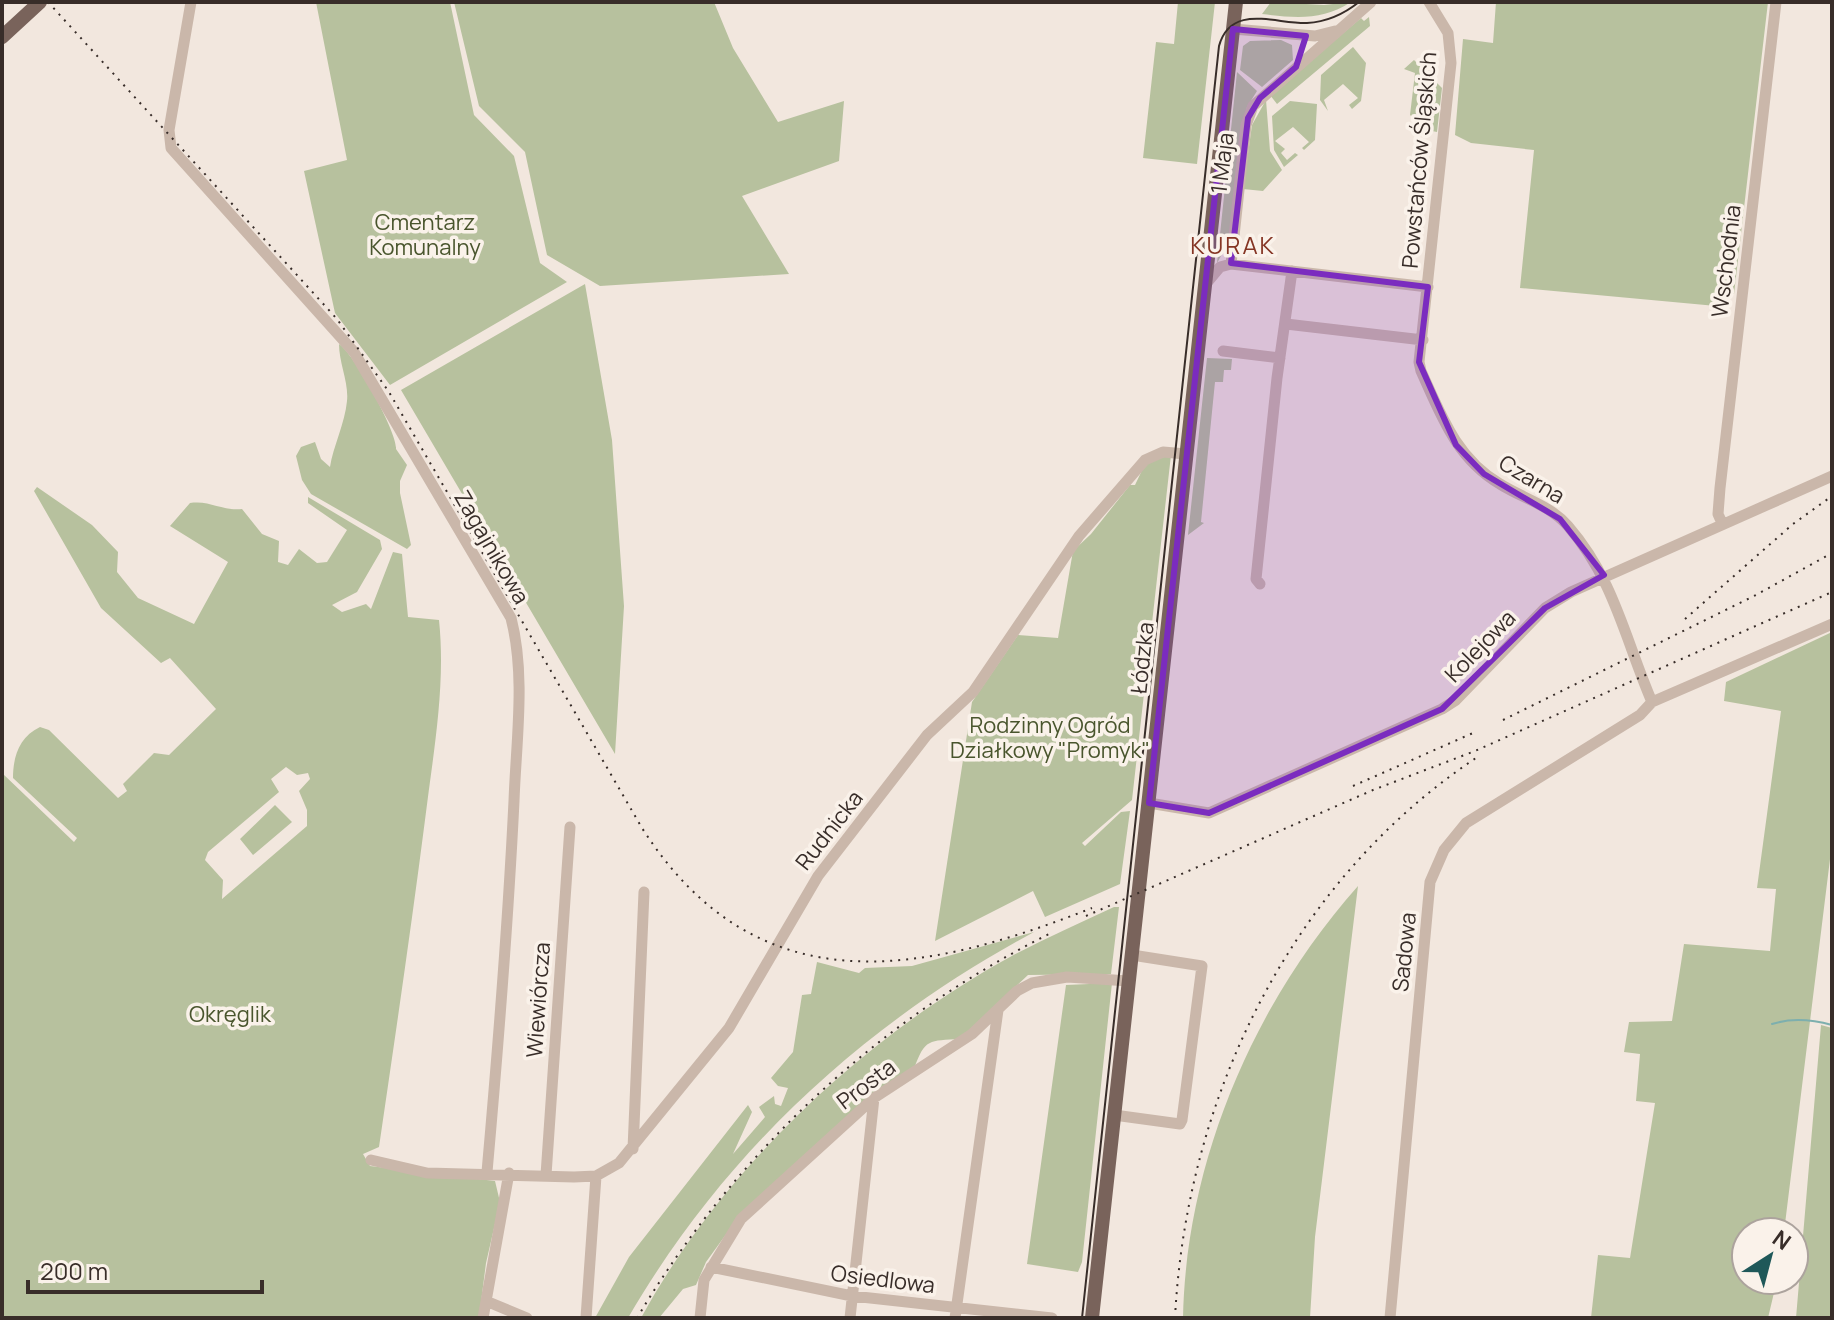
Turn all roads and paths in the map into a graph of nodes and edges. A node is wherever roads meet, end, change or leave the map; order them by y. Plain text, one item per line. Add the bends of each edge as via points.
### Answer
1 (40, 2) edge
2 (191, 2) edge
3 (1236, 2) edge
4 (1371, 2) edge
5 (1429, 2) edge
6 (1776, 2) edge
7 (1343, 27) junction
8 (1233, 29) junction
9 (1306, 36) junction
10 (2, 37) edge
11 (1296, 67) junction
12 (1231, 264) junction
13 (1292, 271) junction
14 (1205, 285) junction
15 (1428, 287) junction
16 (1286, 324) junction
17 (1423, 340) junction
18 (1223, 351) dead end
19 (1280, 358) junction
20 (1186, 454) junction
21 (1832, 476) edge
22 (1722, 523) junction
23 (1604, 575) junction
24 (1260, 584) dead end
25 (1832, 624) edge
26 (1652, 702) junction
27 (1149, 803) junction
28 (570, 827) dead end
29 (644, 892) dead end
30 (1132, 955) junction
31 (1129, 981) junction
32 (998, 1009) junction
33 (874, 1098) junction
34 (1114, 1115) junction
35 (633, 1150) junction
36 (371, 1160) dead end
37 (487, 1172) junction
38 (509, 1173) junction
39 (546, 1175) junction
40 (596, 1176) junction
41 (711, 1267) junction
42 (852, 1296) junction
43 (486, 1301) junction
44 (956, 1313) edge
45 (483, 1318) edge
46 (527, 1318) edge
47 (586, 1318) edge
48 (700, 1318) edge
49 (850, 1318) edge
50 (1052, 1318) edge
51 (1092, 1318) edge
52 (1390, 1318) edge

1 - 10 main road
2 - 37 street, Zagajnikowa via 169,130 173,151 354,352 511,618 517,654 517,731
3 - 8 main road, Łódzka
4 - 7 street, 1 Maja
5 - 15 street, Powstańców Śląskich via 1448,33 1451,49
6 - 22 street, Wschodnia via 1720,488
7 - 9 street, 1 Maja
7 - 11 street, 1 Maja
8 - 9 street, 1 Maja
8 - 14 main road, Łódzka
9 - 11 street
11 - 12 street, 1 Maja via 1260,98 1248,118
12 - 13 street, Powstańców Śląskich
12 - 14 street via 1220,267
13 - 15 street, Powstańców Śląskich
13 - 16 street
14 - 20 main road, Łódzka
15 - 17 street, Czarna
16 - 17 street
16 - 19 street
17 - 23 street, Czarna via 1421,371 1466,458 1497,483 1560,519
18 - 19 street
19 - 24 street via 1256,579
20 - 27 main road, Łódzka
20 - 35 street, Rudnicka via 1163,452 1145,460 1079,536 973,692 927,735 818,876 729,1028
21 - 22 street, Kolejowa
22 - 23 street, Kolejowa
23 - 26 street, Czarna
23 - 27 street, Kolejowa via 1545,608 1442,709 1209,813
25 - 26 street, Sadowa
26 - 52 street, Sadowa via 1640,715 1474,817 1450,840 1435,867
27 - 30 main road, Łódzka
28 - 39 street, Wiewiórcza
29 - 35 street
30 - 31 main road, Łódzka
30 - 34 street via 1202,966 1180,1124
31 - 32 street, Prosta via 1044,979 1017,991
31 - 34 main road, Łódzka
32 - 33 street, Prosta via 972,1034
32 - 44 street
33 - 41 street, Prosta via 745,1213
33 - 42 street
34 - 51 main road, Łódzka
35 - 40 street, Rudnicka
36 - 37 street via 427,1173
37 - 38 street
38 - 39 street
38 - 43 street
39 - 40 street
40 - 47 street
41 - 42 street, Osiedlowa
41 - 48 street, Prosta via 702,1287
42 - 44 street, Osiedlowa
42 - 49 street
43 - 45 street
43 - 46 street
44 - 50 street, Osiedlowa

